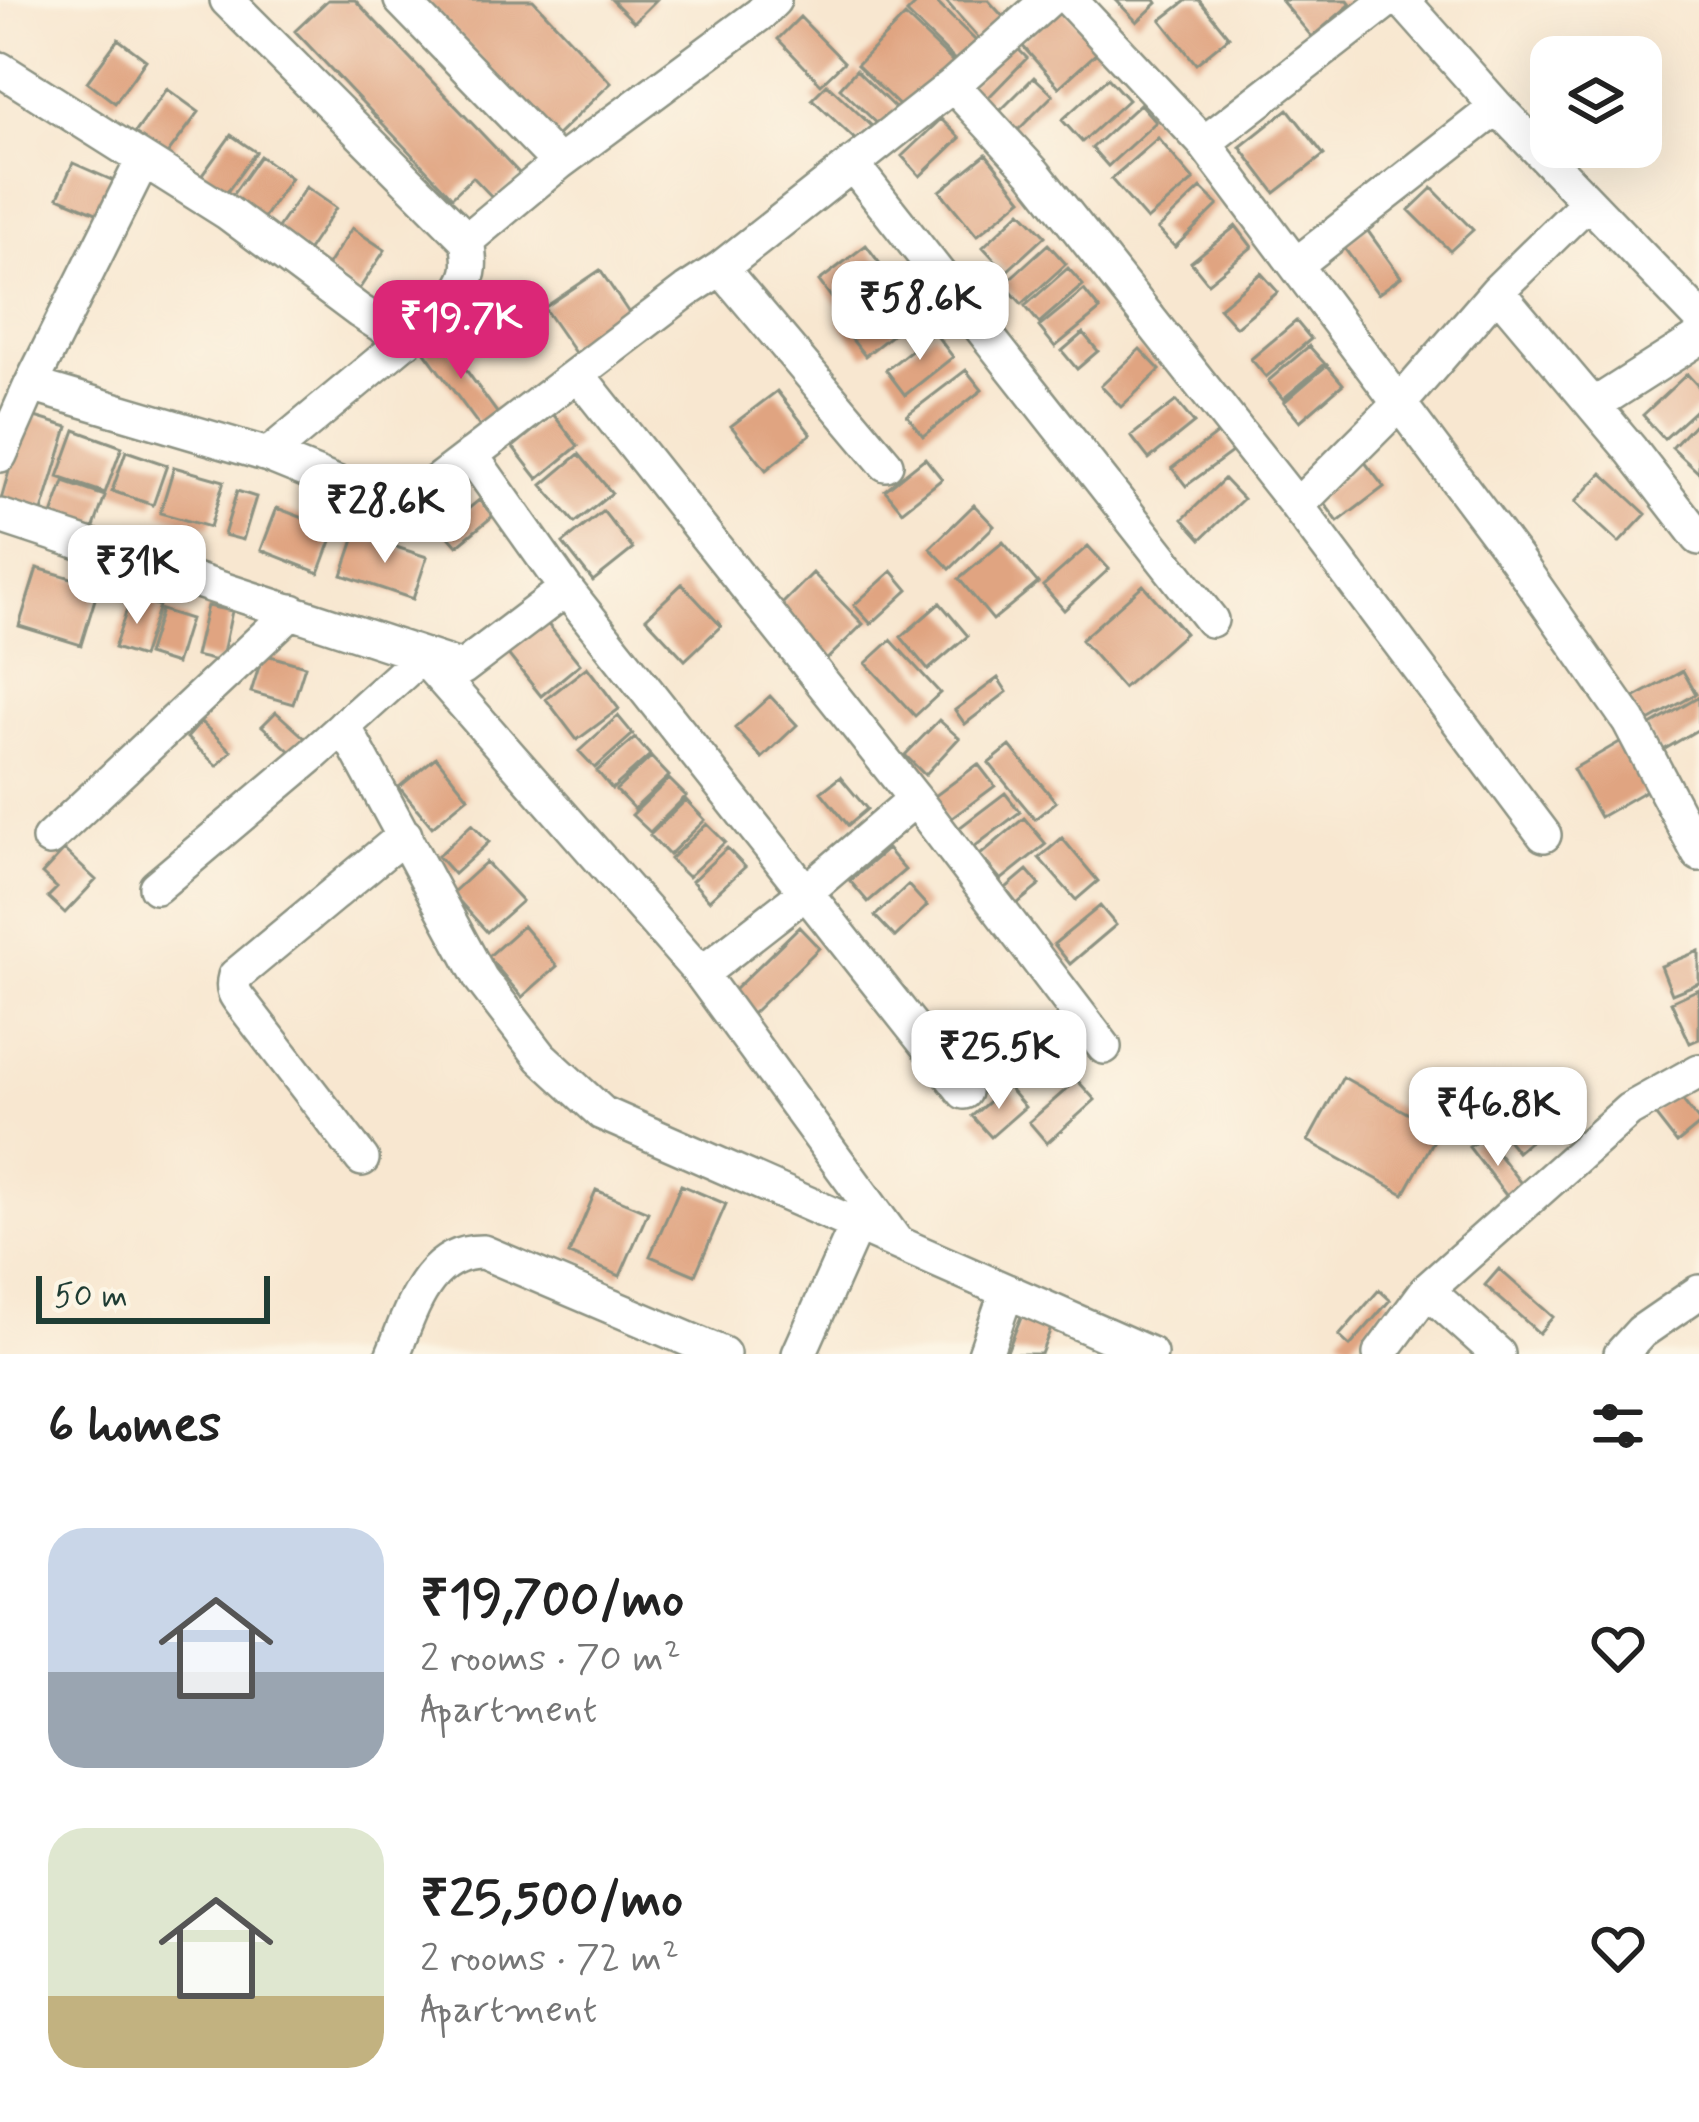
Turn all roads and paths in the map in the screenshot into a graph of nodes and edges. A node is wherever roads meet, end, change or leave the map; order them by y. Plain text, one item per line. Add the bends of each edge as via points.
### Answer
1 (227, 0) edge
2 (401, 0) edge
3 (774, 0) edge
4 (1048, 0) edge
5 (1070, 0) edge
6 (1388, 0) edge
7 (1402, 0) edge
8 (0, 69) edge
9 (953, 85) junction
10 (1497, 107) junction
11 (1204, 143) junction
12 (143, 160) junction
13 (559, 163) junction
14 (852, 164) junction
15 (1588, 202) junction
16 (467, 240) junction
17 (1297, 264) junction
18 (721, 268) junction
19 (1497, 291) junction
20 (1699, 317) edge
21 (1699, 338) edge
22 (406, 341) junction
23 (579, 376) junction
24 (32, 385) junction
25 (1400, 403) junction
26 (1594, 405) junction
27 (0, 454) edge
28 (268, 455) junction
29 (471, 455) junction
30 (886, 464) dead end
31 (1297, 506) junction
32 (0, 516) edge
33 (1699, 538) edge
34 (566, 589) junction
35 (292, 610) junction
36 (1211, 620) dead end
37 (422, 656) junction
38 (344, 726) junction
39 (914, 800) junction
40 (405, 835) junction
41 (1544, 835) dead end
42 (50, 839) dead end
43 (1699, 854) edge
44 (156, 887) dead end
45 (806, 892) junction
46 (701, 974) junction
47 (1104, 1047) dead end
48 (1699, 1071) edge
49 (964, 1092) dead end
50 (362, 1159) dead end
51 (857, 1224) junction
52 (896, 1241) junction
53 (1007, 1291) junction
54 (1427, 1291) junction
55 (1699, 1292) edge
56 (394, 1354) edge
57 (723, 1354) edge
58 (800, 1354) edge
59 (985, 1354) edge
60 (1150, 1354) edge
61 (1380, 1354) edge
62 (1498, 1354) edge
63 (1622, 1354) edge

1 - 16 street
2 - 13 street
3 - 13 street
4 - 9 street
5 - 11 street
6 - 11 street
7 - 10 street
8 - 12 street
9 - 14 street
9 - 31 street via 1034,172
10 - 15 street
10 - 17 street
11 - 17 street
12 - 22 street
12 - 24 street
13 - 16 street
14 - 18 street
14 - 36 street
15 - 19 street
15 - 20 street
16 - 22 street via 466,284
17 - 25 street
18 - 23 street
18 - 30 street
19 - 25 street
19 - 26 street
21 - 26 street
22 - 28 street
23 - 29 street
23 - 39 street
24 - 27 street
24 - 28 street
25 - 31 street
25 - 43 street via 1629,722
26 - 33 street
28 - 29 street via 381,501 405,499
29 - 34 street
31 - 41 street
32 - 35 street
34 - 37 street via 462,668
34 - 45 street
35 - 37 street
35 - 42 street
37 - 38 street
37 - 46 street
38 - 40 street
38 - 44 street
39 - 45 street
39 - 47 street
40 - 50 street via 232,985
40 - 51 street via 481,979 541,1058 602,1113
45 - 46 street
45 - 49 street
46 - 52 street
48 - 54 street via 1629,1110
51 - 52 street
51 - 58 street
52 - 53 street
53 - 59 street
53 - 60 street
54 - 61 street
54 - 62 street
55 - 63 street
56 - 57 street via 423,1284 446,1261 483,1252

